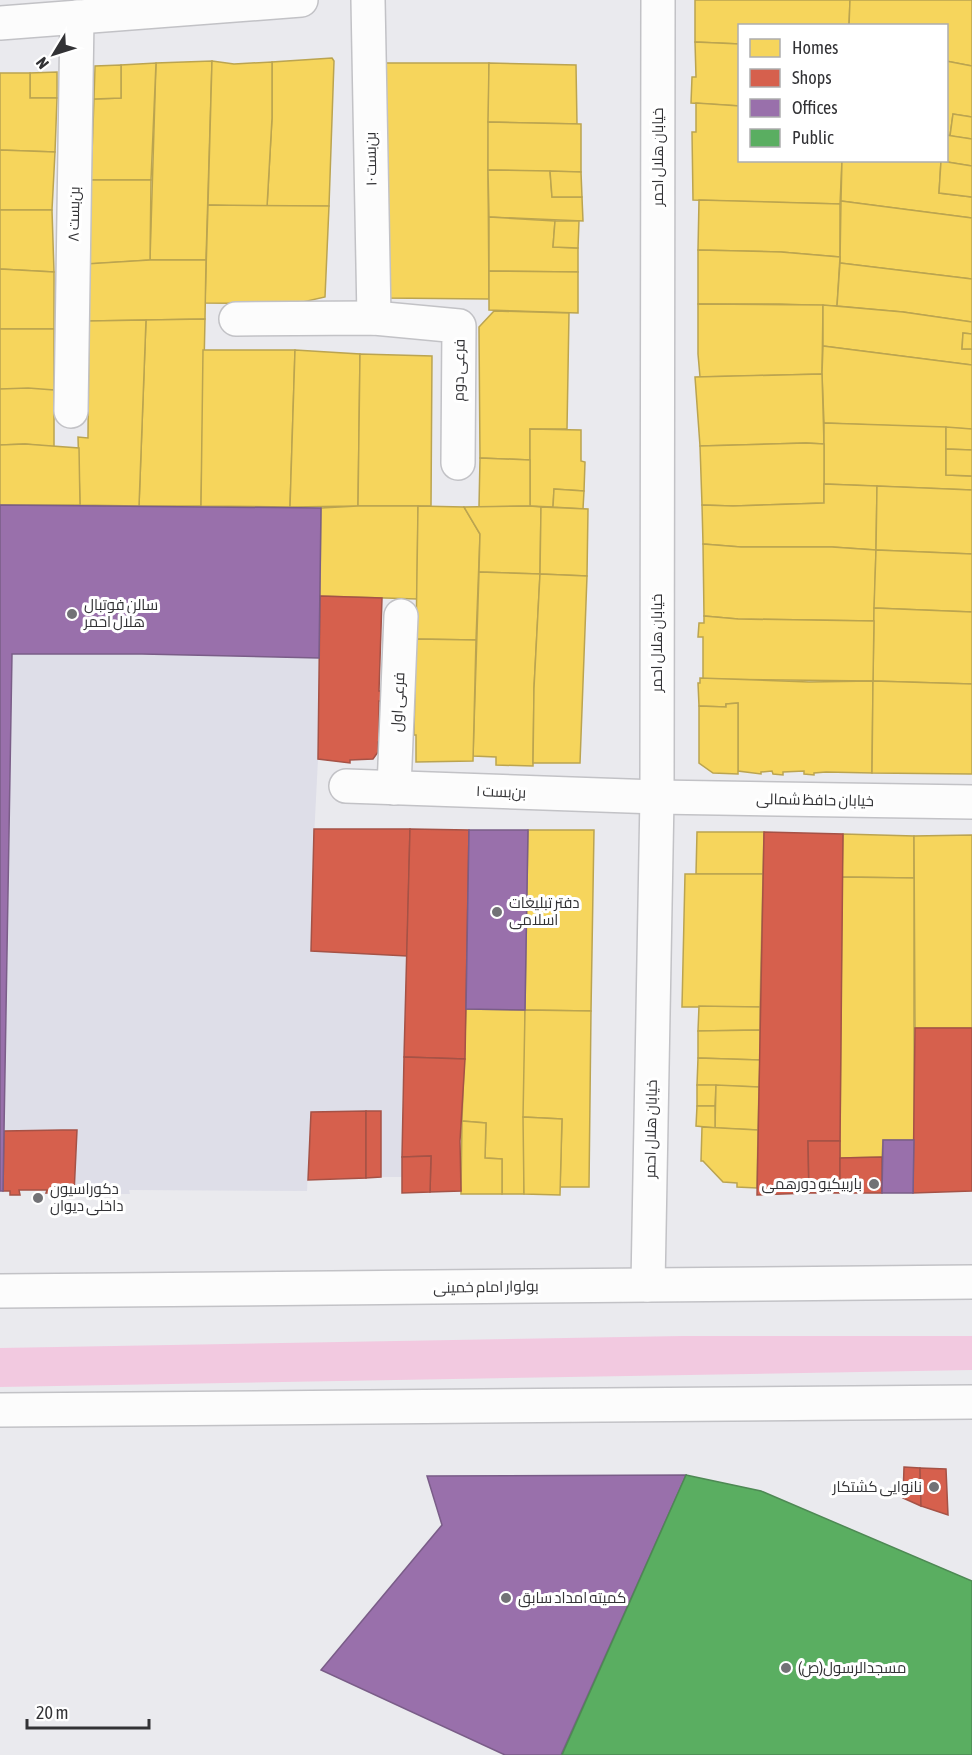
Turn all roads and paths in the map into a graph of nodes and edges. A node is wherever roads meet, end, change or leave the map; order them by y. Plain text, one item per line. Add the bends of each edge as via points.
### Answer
1 (301, 0) edge
2 (368, 0) edge
3 (658, 0) edge
4 (192, 4) edge
5 (77, 17) junction
6 (0, 23) edge
7 (374, 318) junction
8 (236, 319) dead end
9 (71, 411) dead end
10 (458, 463) dead end
11 (401, 616) dead end
12 (346, 786) dead end
13 (394, 788) junction
14 (657, 797) junction
15 (972, 802) edge
16 (972, 1282) edge
17 (648, 1285) junction
18 (0, 1291) edge
19 (972, 1402) edge
20 (0, 1410) edge

1 - 4 street
2 - 7 street, بن‌بست ۱۰
3 - 14 street, خیابان هلال احمر
4 - 5 street
5 - 6 street
5 - 9 street, بن‌بست ۸
7 - 8 street
7 - 10 street, فرعی دوم via 459,327
11 - 13 street, فرعی اول
12 - 13 street, بن‌بست ۱
13 - 14 street, بن‌بست ۱
14 - 15 street, خیابان حافظ شمالی
14 - 17 street, خیابان هلال احمر
16 - 17 street, بولوار امام خمینی
17 - 18 street, بولوار امام خمینی
19 - 20 street

